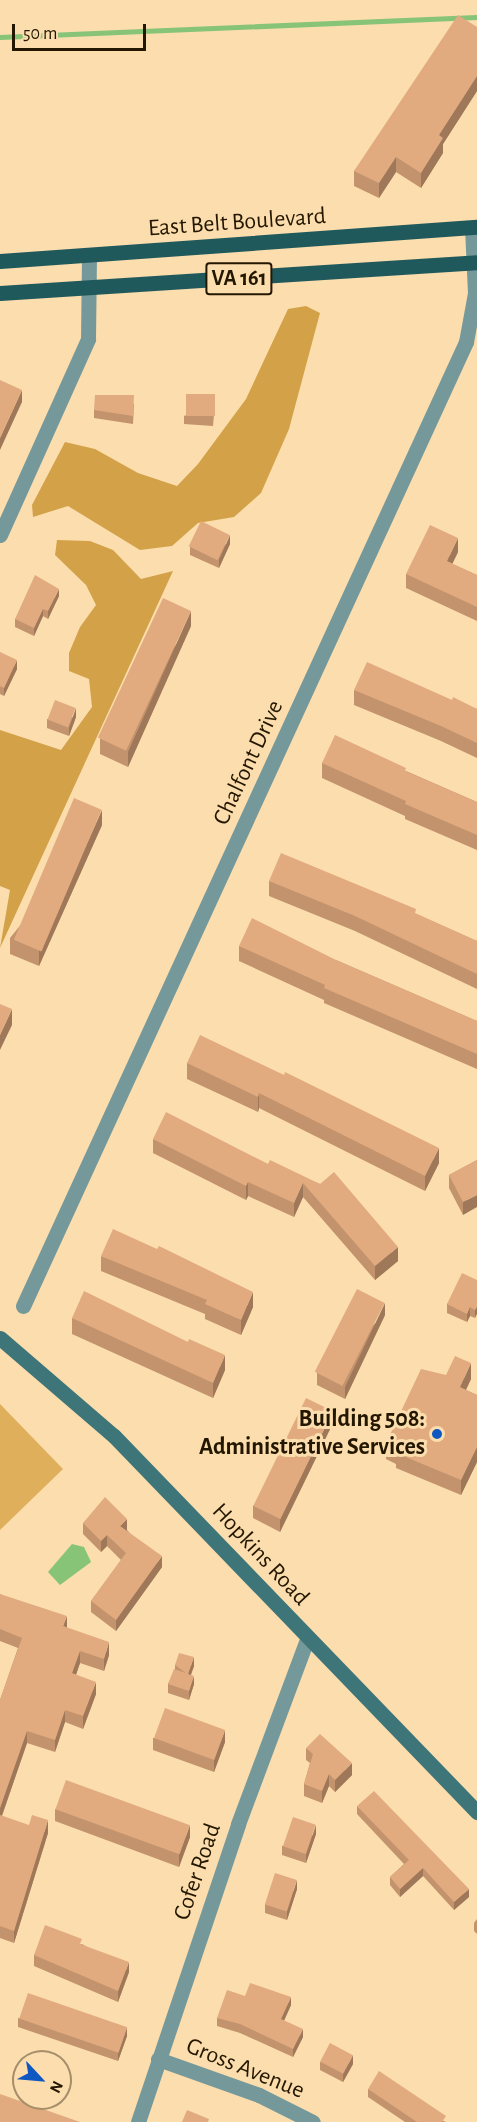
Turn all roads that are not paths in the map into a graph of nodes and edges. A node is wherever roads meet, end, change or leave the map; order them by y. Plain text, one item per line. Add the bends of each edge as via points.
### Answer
1 (475, 228) edge
2 (89, 257) junction
3 (0, 261) edge
4 (475, 262) edge
5 (90, 289) junction
6 (0, 293) edge
7 (0, 535) edge
8 (23, 1306) dead end
9 (0, 1338) edge
10 (307, 1639) junction
11 (477, 1812) edge
12 (159, 2059) junction
13 (138, 2122) edge
14 (313, 2122) edge

1 - 2 main road, East Belt Boulevard / VA 161
1 - 4 street, Chalfont Drive
2 - 3 main road, East Belt Boulevard / VA 161
2 - 5 street
4 - 5 main road, VA 161
4 - 8 street, Chalfont Drive via 472,326 463,351
5 - 6 main road, VA 161
5 - 7 street via 88,339
9 - 10 main road, Hopkins Road via 114,1436
10 - 11 main road, Hopkins Road
10 - 12 street, Cofer Road via 238,1824
12 - 13 street, Cofer Road
12 - 14 street, Gross Avenue via 259,2095

